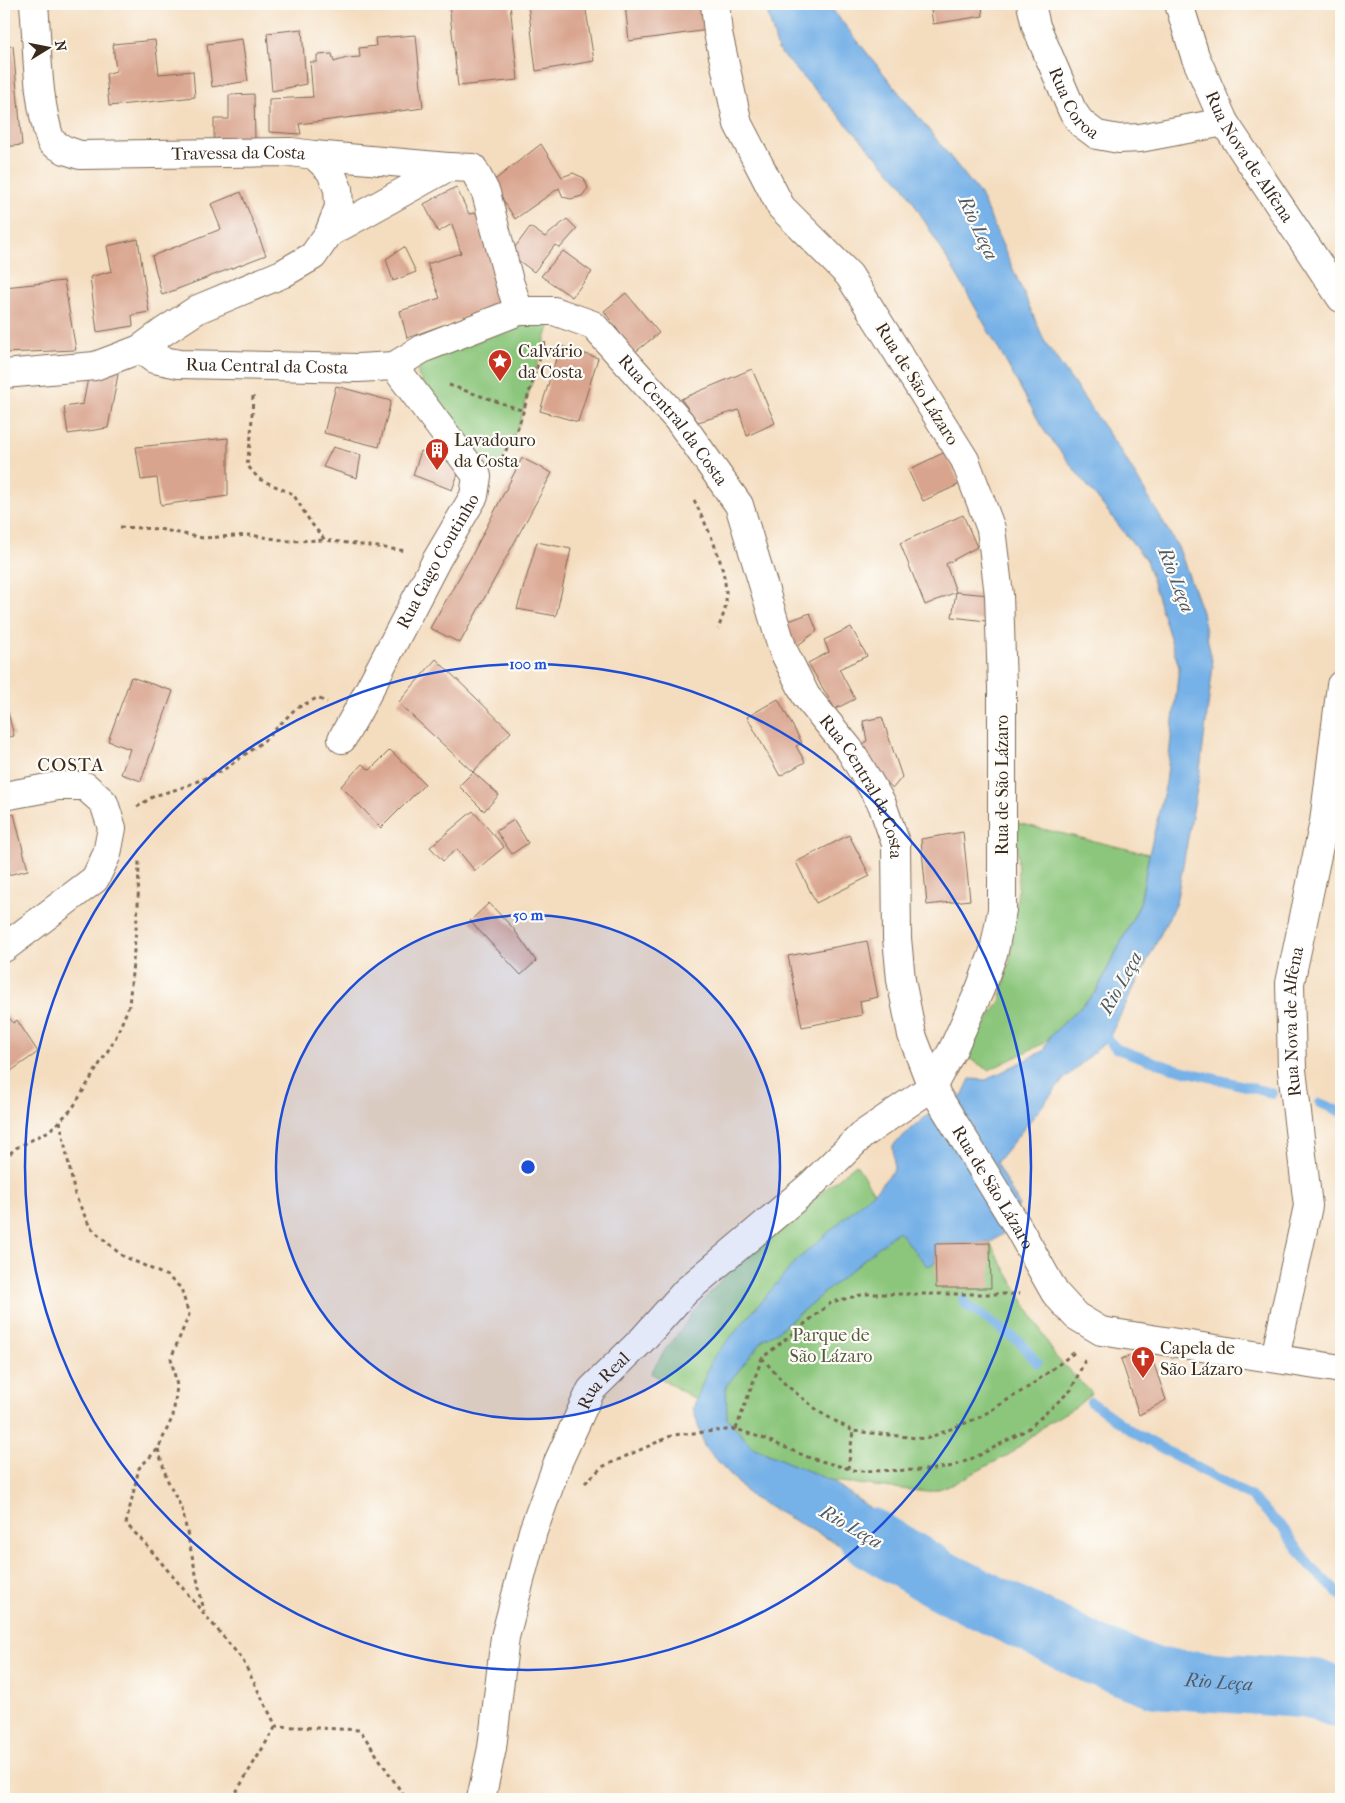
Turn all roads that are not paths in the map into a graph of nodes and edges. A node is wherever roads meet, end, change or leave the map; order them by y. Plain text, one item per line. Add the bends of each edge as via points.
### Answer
1 (34, 4) edge
2 (716, 4) edge
3 (1032, 4) edge
4 (1179, 4) edge
5 (1224, 122) junction
6 (314, 155) junction
7 (448, 167) junction
8 (329, 233) junction
9 (1341, 298) edge
10 (519, 311) junction
11 (140, 350) junction
12 (394, 366) junction
13 (4, 374) edge
14 (1341, 685) edge
15 (342, 739) dead end
16 (4, 796) edge
17 (1332, 826) edge
18 (4, 948) edge
19 (936, 1095) junction
20 (1275, 1358) junction
21 (1341, 1369) edge
22 (481, 1799) edge

1 - 6 street, Travessa da Costa via 46,127 51,142 65,150 80,155 291,152
2 - 19 street, Rua de São Lázaro via 718,33 738,124 781,206 848,275 965,460 991,529 999,595 1002,687 1002,910 994,951
3 - 5 street, Rua Coroa via 1036,26 1072,110 1081,123 1097,135 1140,138
4 - 5 street, Rua Nova de Alfena via 1194,56
5 - 9 street, Rua Nova de Alfena
6 - 7 street
6 - 8 street, Travessa da Costa via 330,170 338,189 339,207
7 - 8 street
7 - 10 street via 473,168 486,193
8 - 11 street, Travessa da Costa via 312,256 282,274 198,309
10 - 12 street, Rua Central da Costa via 424,348
10 - 19 street, Rua Central da Costa via 554,311 593,325 680,422 739,505 783,650 806,696 850,750 882,804 896,844 897,938 902,980 912,1035
11 - 12 street, Rua Central da Costa via 154,359 179,364
11 - 13 street via 95,366
12 - 15 street, Rua Gago Coutinho via 477,476 474,496
14 - 17 street, Rua Nova de Alfena
16 - 18 street via 58,786 85,786 104,803 112,828 107,854 95,879
17 - 20 street, Rua Nova de Alfena via 1290,983 1292,1070 1308,1206
19 - 20 street, Rua de São Lázaro via 1055,1293 1076,1316 1099,1334
19 - 22 street, Rua Real via 862,1135 810,1186 686,1291 591,1390 558,1462 531,1541 505,1637 492,1748
20 - 21 street, Rua de São Lázaro

